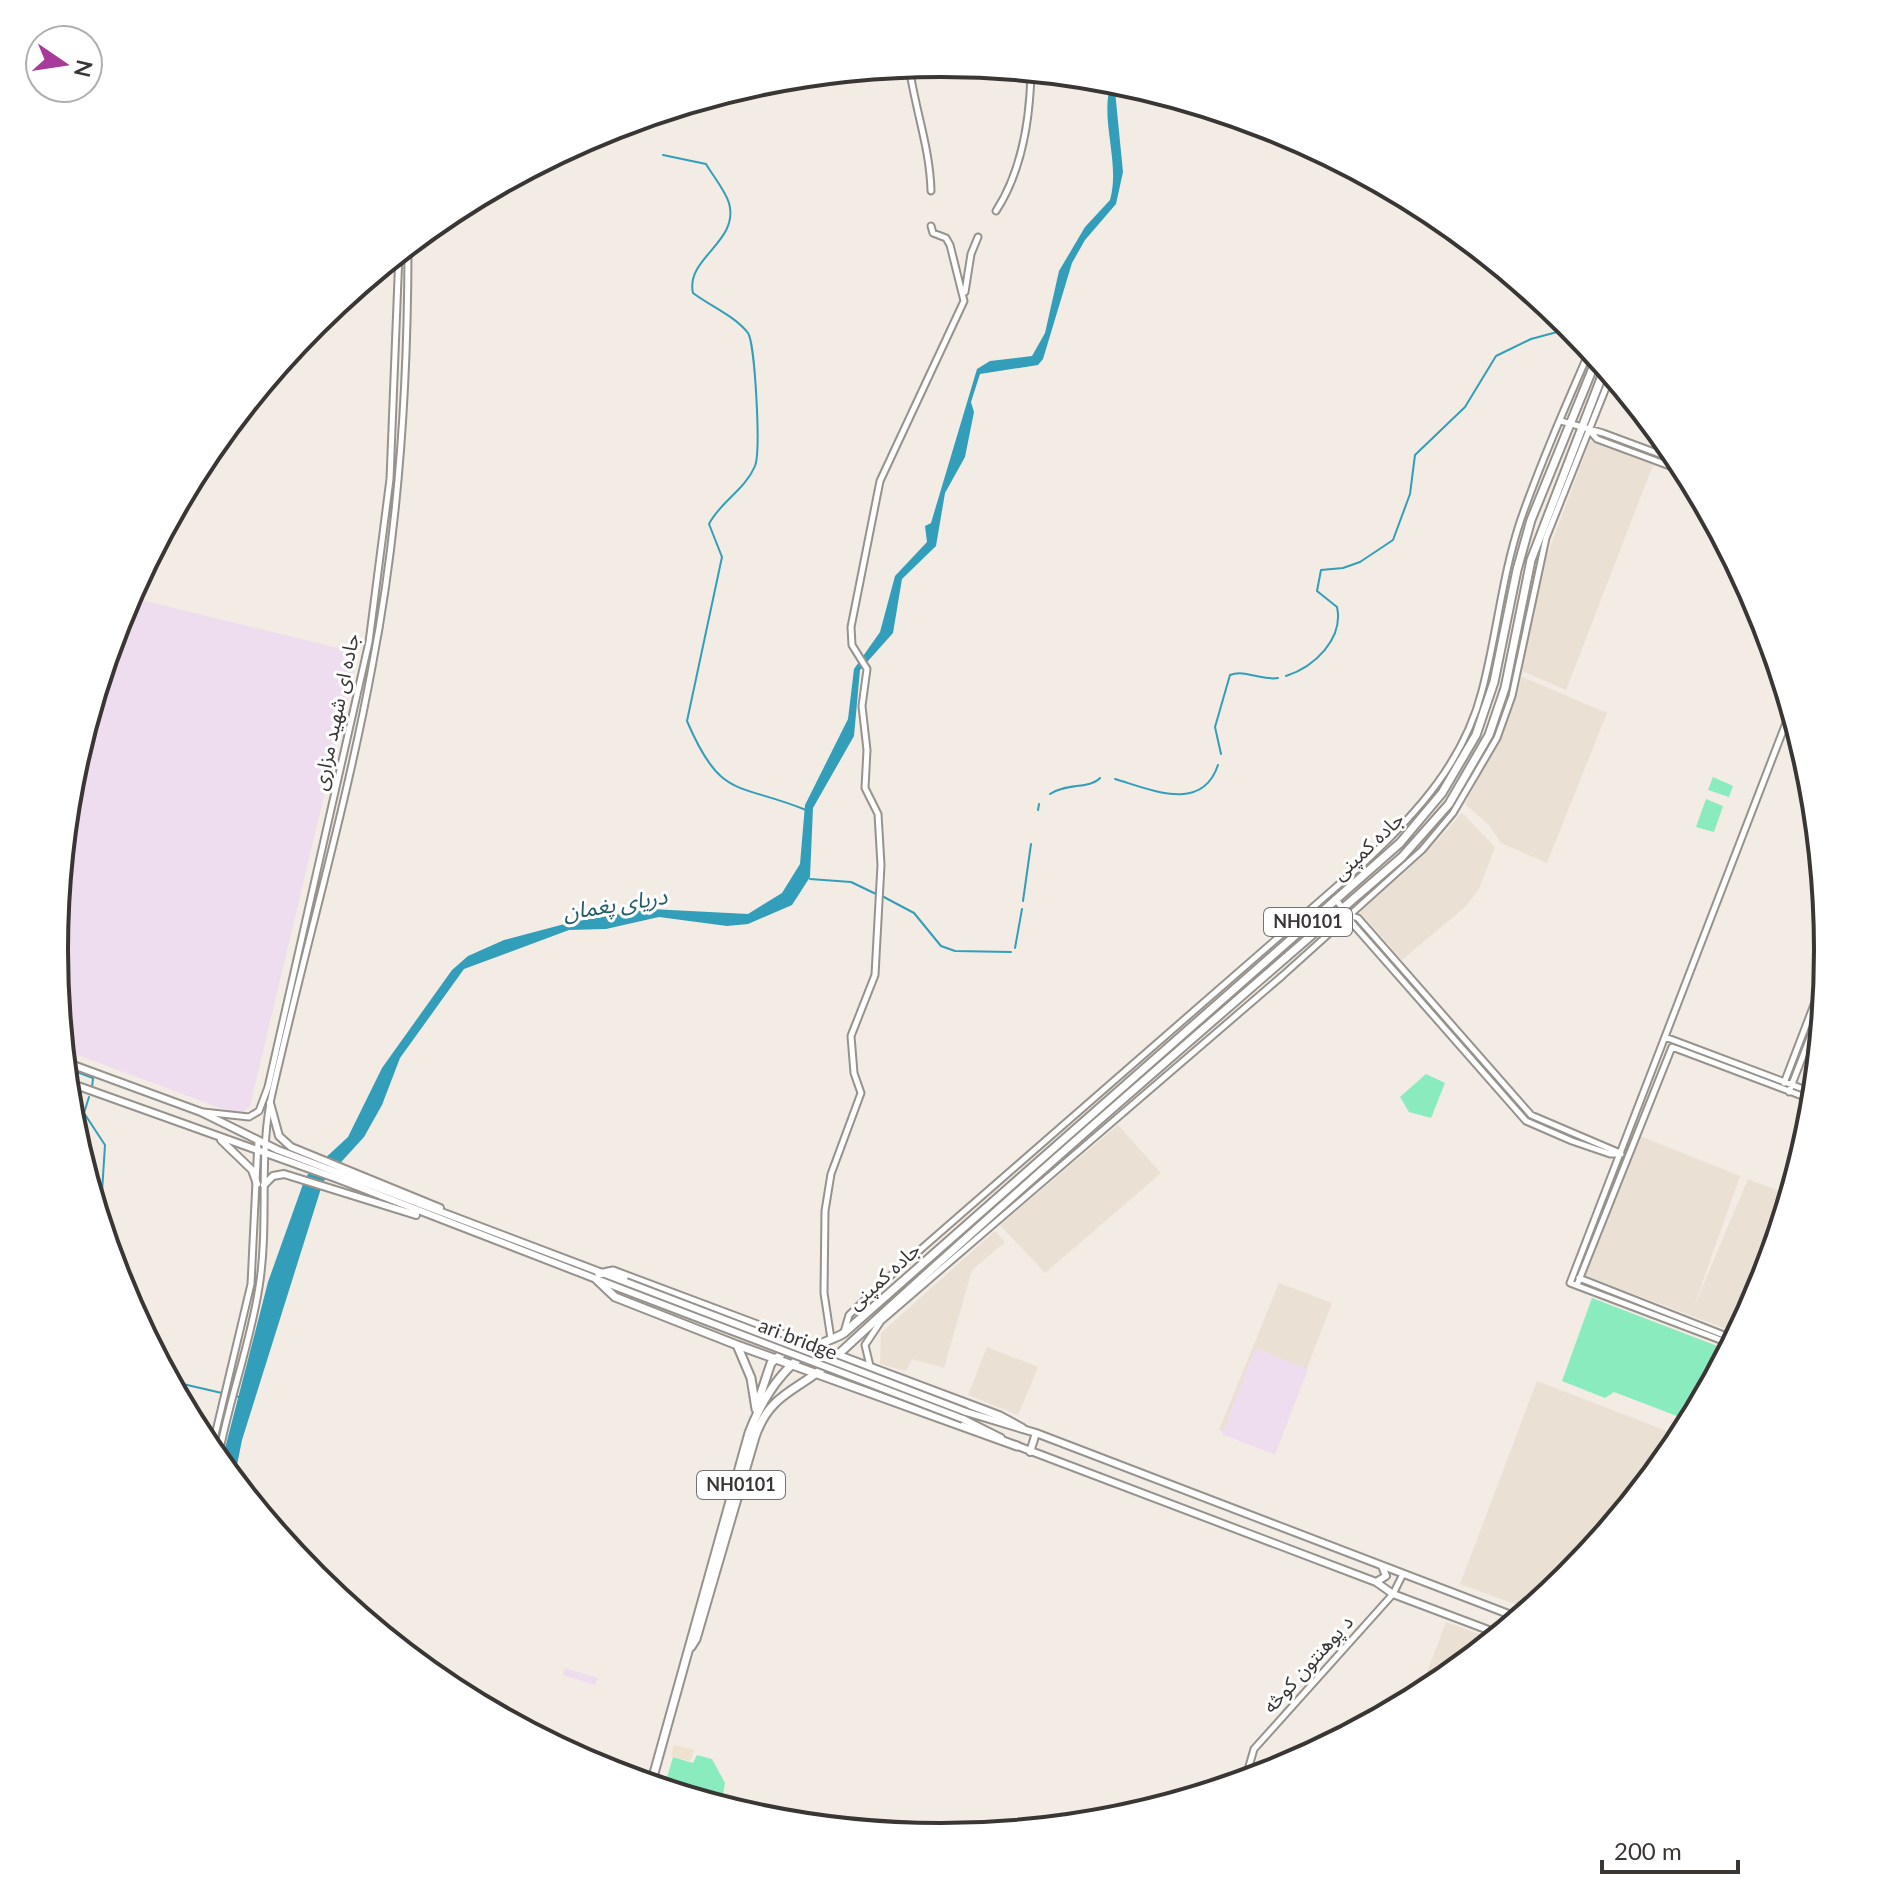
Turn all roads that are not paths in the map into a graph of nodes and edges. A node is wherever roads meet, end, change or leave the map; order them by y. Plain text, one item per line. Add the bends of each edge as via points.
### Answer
1 (911, 78) edge
2 (1031, 82) edge
3 (931, 191) dead end
4 (996, 211) dead end
5 (931, 226) dead end
6 (978, 237) dead end
7 (407, 259) edge
8 (398, 266) edge
9 (965, 297) junction
10 (1585, 362) edge
11 (1592, 369) edge
12 (1602, 380) edge
13 (1606, 386) edge
14 (1561, 421) junction
15 (1570, 425) junction
16 (1587, 431) junction
17 (1659, 454) edge
18 (1667, 465) edge
19 (1785, 727) edge
20 (1465, 789) junction
21 (1332, 896) junction
22 (1343, 908) junction
23 (1349, 915) junction
24 (1812, 1011) edge
25 (1665, 1037) junction
26 (1809, 1040) edge
27 (75, 1066) edge
28 (1785, 1081) junction
29 (1792, 1084) junction
30 (79, 1086) edge
31 (1803, 1088) edge
32 (1782, 1089) junction
33 (1789, 1092) junction
34 (1801, 1096) edge
35 (270, 1103) junction
36 (201, 1112) junction
37 (1634, 1115) junction
38 (1642, 1118) junction
39 (195, 1129) junction
40 (218, 1138) junction
41 (261, 1142) junction
42 (260, 1152) junction
43 (1621, 1154) junction
44 (274, 1157) junction
45 (310, 1162) junction
46 (284, 1174) junction
47 (339, 1176) junction
48 (260, 1184) junction
49 (1604, 1208) junction
50 (431, 1218) junction
51 (457, 1219) junction
52 (497, 1239) junction
53 (598, 1277) junction
54 (1576, 1277) junction
55 (1723, 1337) edge
56 (1723, 1337) edge
57 (800, 1340) junction
58 (831, 1340) junction
59 (737, 1345) junction
60 (816, 1347) junction
61 (837, 1355) junction
62 (775, 1357) junction
63 (793, 1364) junction
64 (870, 1367) junction
65 (815, 1373) junction
66 (756, 1412) junction
67 (965, 1416) junction
68 (1022, 1428) junction
69 (1036, 1433) junction
70 (215, 1435) edge
71 (222, 1444) edge
72 (1017, 1446) junction
73 (1030, 1452) junction
74 (1143, 1473) junction
75 (1134, 1491) junction
76 (1382, 1566) junction
77 (1403, 1574) junction
78 (1376, 1582) junction
79 (1393, 1594) junction
80 (1508, 1614) edge
81 (1488, 1630) edge
82 (690, 1647) junction
83 (1248, 1767) edge
84 (654, 1775) edge

1 - 3 street via 927,142
2 - 4 street via 1016,171
5 - 9 street via 950,245
6 - 9 street
7 - 35 street, جاده ای شهید مزاری via 399,473 378,633
8 - 36 street, جاده ای شهید مزاری via 390,479 371,627 268,1087 259,1111 249,1117
9 - 58 street via 880,481 853,614 852,645 865,665 865,788 880,826 878,895 875,975 851,1036 861,1093 831,1174 825,1211 824,1293
10 - 14 street
11 - 15 highway, جاده کمپنی / NH0101
12 - 16 highway, جاده کمپنی / NH0101
13 - 16 street
14 - 15 street
14 - 21 street via 1518,529 1482,691 1467,734 1412,818
15 - 16 street
15 - 21 highway, جاده کمپنی / NH0101 via 1522,550 1494,682 1476,735 1453,777 1400,843
16 - 17 street
16 - 18 street
16 - 20 highway, جاده کمپنی / NH0101 via 1531,560 1493,737
19 - 25 street
20 - 22 highway, جاده کمپنی / NH0101 via 1427,832
20 - 23 street via 1422,850
21 - 22 street
21 - 58 highway, جاده کمپنی / NH0101
22 - 23 street
22 - 61 highway, جاده کمپنی / NH0101
23 - 43 street via 1531,1115
23 - 64 street via 881,1321 865,1345
24 - 28 street
25 - 28 street
25 - 37 street
26 - 29 street
27 - 36 main road
28 - 29 street
28 - 32 street
29 - 31 street
29 - 33 street
30 - 39 main road
32 - 33 street
32 - 38 street via 1672,1047
33 - 34 street
35 - 41 street, جاده ای شهید مزاری
35 - 45 main road via 284,1142
36 - 39 main road via 204,1123
36 - 41 main road
37 - 38 street
37 - 43 street
38 - 49 street
39 - 40 main road
40 - 42 main road
40 - 48 main road
41 - 42 street, جاده ای شهید مزاری
41 - 45 main road
42 - 44 main road
42 - 48 street, جاده ای شهید مزاری
43 - 49 street
44 - 45 main road
44 - 46 main road
45 - 47 main road
45 - 51 main road via 342,1166
46 - 48 main road
46 - 50 main road
47 - 50 main road
47 - 51 main road
48 - 70 street via 251,1284
48 - 71 street via 259,1288
49 - 54 street
50 - 52 main road
51 - 52 main road
52 - 53 main road, ari bridge
53 - 57 highway via 613,1271
53 - 59 highway via 615,1297
53 - 67 main road, ari bridge, bridge
54 - 55 street via 1577,1285
54 - 56 street
57 - 60 highway
57 - 62 highway
58 - 60 highway, جاده کمپنی / NH0101
59 - 62 highway
59 - 66 highway via 751,1378
60 - 61 highway
60 - 63 highway, NH0101
61 - 64 highway
61 - 65 highway, NH0101
62 - 63 highway
62 - 66 highway, NH0101
63 - 65 highway
63 - 66 highway, NH0101
64 - 68 highway
65 - 72 highway
65 - 82 highway, NH0101 via 778,1398 762,1417
66 - 82 highway, NH0101
67 - 68 main road
67 - 72 main road
68 - 69 main road
69 - 73 main road
69 - 74 main road
72 - 73 main road
73 - 75 main road
74 - 75 main road
74 - 76 main road
75 - 78 main road
76 - 77 main road
76 - 78 main road via 1386,1576
77 - 79 street, د پوهنتون کوڅه
77 - 80 main road
78 - 79 main road
79 - 81 main road
79 - 83 street, د پوهنتون کوڅه via 1259,1742
82 - 84 highway, NH0101

